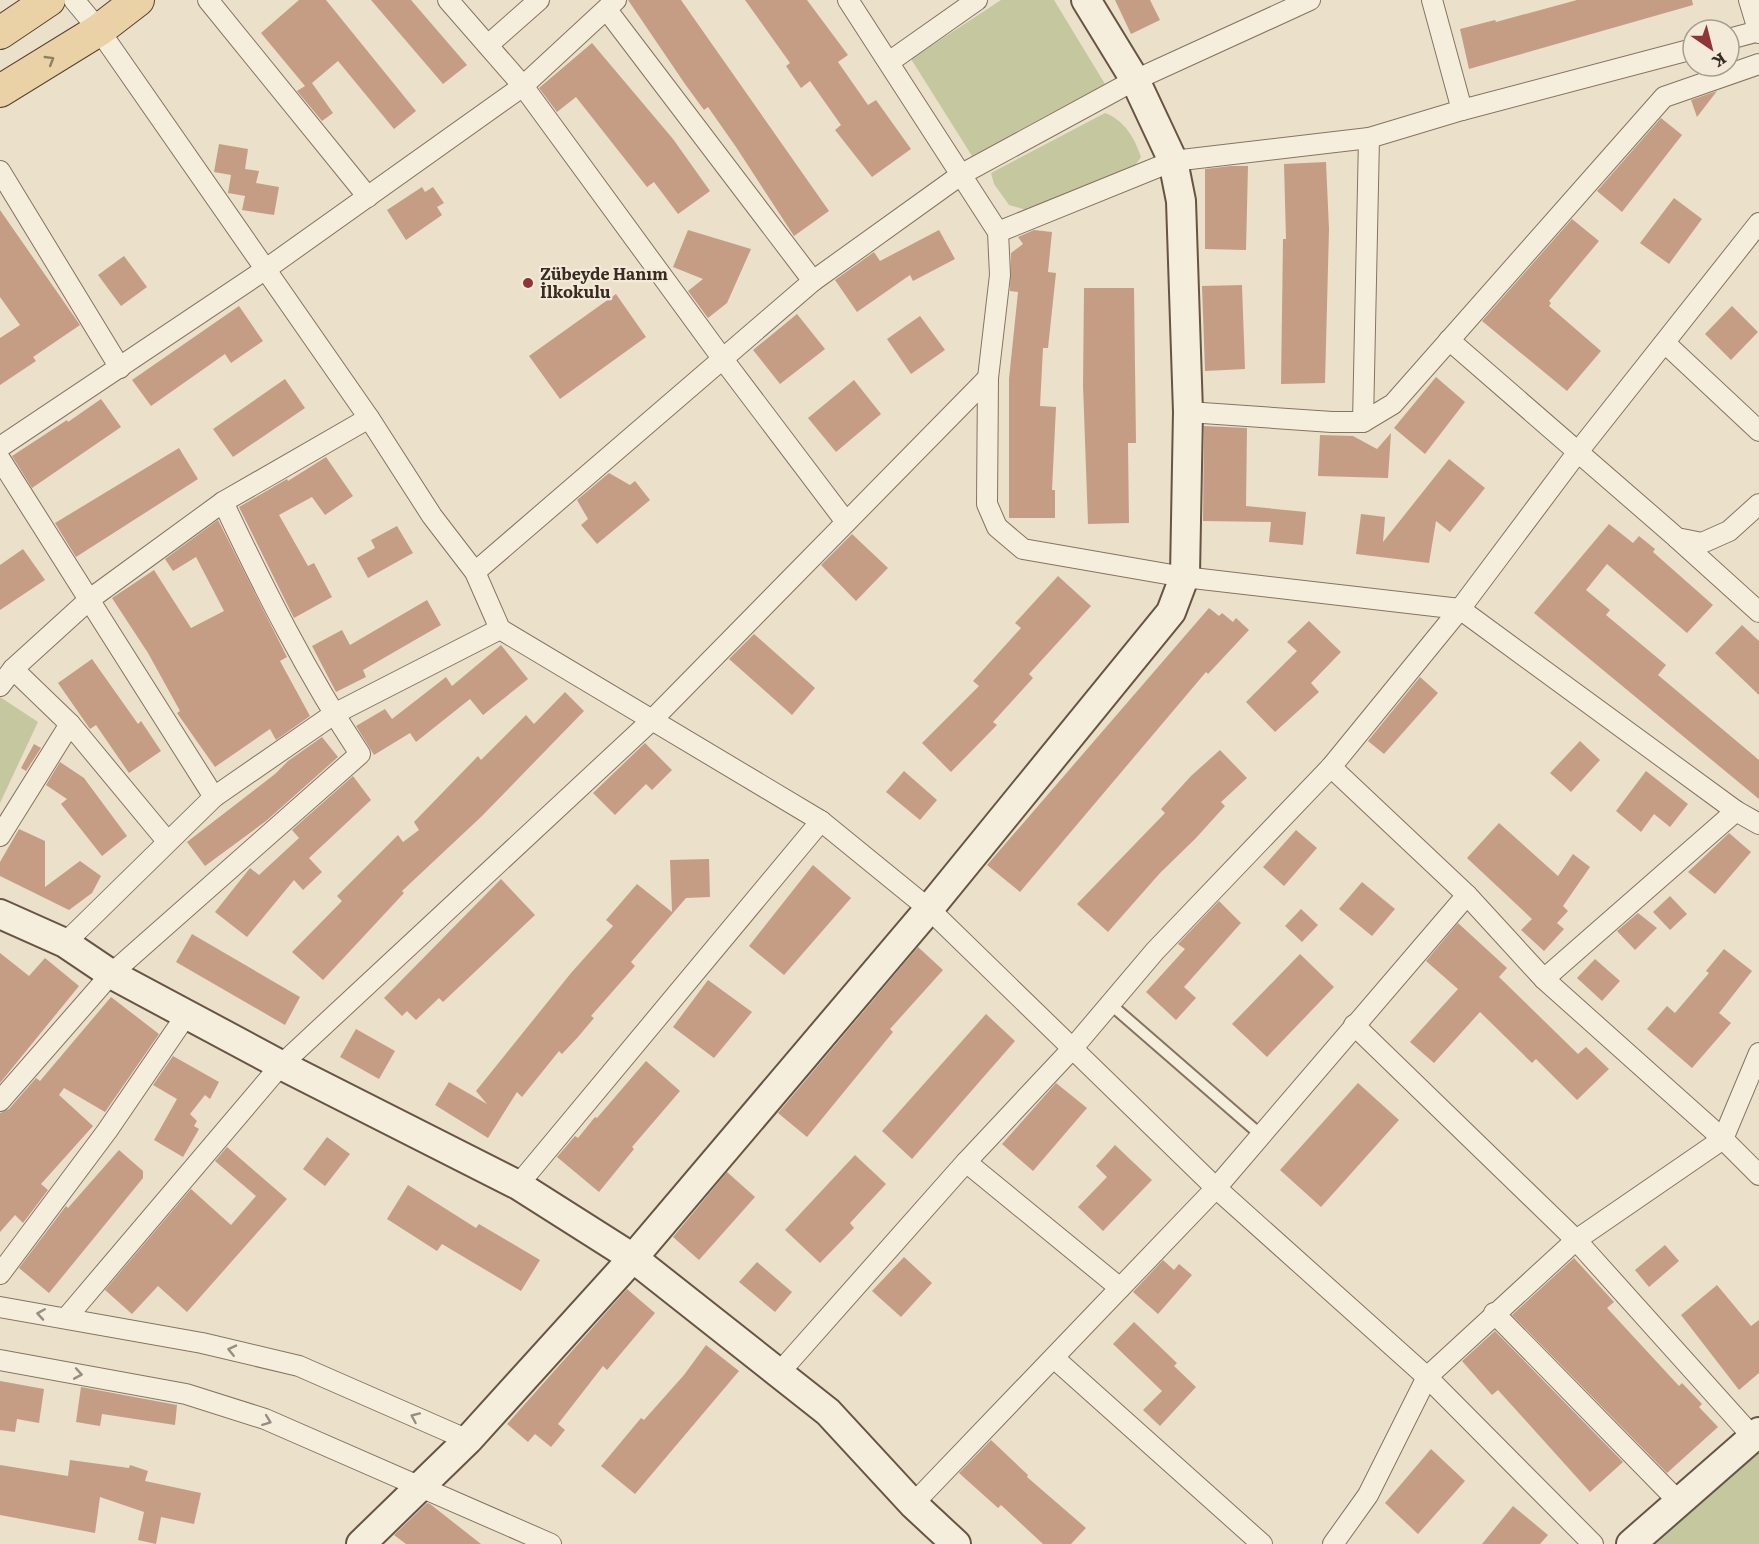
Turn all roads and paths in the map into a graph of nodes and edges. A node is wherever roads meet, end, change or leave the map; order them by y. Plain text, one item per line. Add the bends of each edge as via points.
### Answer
1 (49, 0) edge
2 (74, 0) edge
3 (138, 0) edge
4 (208, 0) edge
5 (448, 0) edge
6 (539, 0) edge
7 (848, 0) edge
8 (977, 0) edge
9 (1086, 0) edge
10 (1310, 0) edge
11 (1432, 0) edge
12 (1750, 0) edge
13 (1759, 2) edge
14 (612, 5) edge
15 (99, 30) junction
16 (1759, 32) edge
17 (0, 33) edge
18 (1741, 36) edge
19 (488, 45) junction
20 (1681, 52) edge
21 (889, 62) junction
22 (1759, 64) edge
23 (1135, 80) junction
24 (523, 86) junction
25 (0, 91) edge
26 (1462, 110) junction
27 (1369, 138) junction
28 (1173, 160) junction
29 (0, 171) edge
30 (962, 174) junction
31 (368, 197) junction
32 (1759, 223) edge
33 (998, 232) junction
34 (266, 269) junction
35 (813, 281) junction
36 (1449, 340) junction
37 (1665, 343) junction
38 (722, 358) junction
39 (120, 368) junction
40 (988, 378) junction
41 (1188, 412) junction
42 (369, 418) junction
43 (1364, 422) junction
44 (1759, 431) edge
45 (0, 447) edge
46 (1577, 453) junction
47 (0, 459) edge
48 (223, 502) junction
49 (1759, 504) edge
50 (846, 522) junction
51 (1677, 538) junction
52 (475, 572) junction
53 (1184, 577) junction
54 (90, 599) junction
55 (1460, 609) junction
56 (1759, 612) edge
57 (500, 629) junction
58 (13, 669) junction
59 (0, 686) edge
60 (334, 714) junction
61 (652, 720) junction
62 (70, 724) junction
63 (1331, 767) junction
64 (214, 796) junction
65 (1736, 811) junction
66 (821, 821) junction
67 (1759, 824) edge
68 (0, 836) edge
69 (167, 841) junction
70 (1467, 895) junction
71 (929, 909) junction
72 (0, 914) edge
73 (65, 943) junction
74 (111, 974) junction
75 (1544, 979) junction
76 (1109, 1003) junction
77 (187, 1014) junction
78 (1354, 1025) junction
79 (1072, 1048) junction
80 (1759, 1053) edge
81 (281, 1065) junction
82 (0, 1101) edge
83 (1262, 1136) junction
84 (1723, 1139) junction
85 (966, 1162) junction
86 (1759, 1175) edge
87 (518, 1185) junction
88 (1216, 1188) junction
89 (1576, 1240) junction
90 (633, 1258) junction
91 (0, 1274) edge
92 (1120, 1288) junction
93 (0, 1307) edge
94 (1494, 1313) junction
95 (67, 1317) junction
96 (1054, 1358) junction
97 (0, 1360) edge
98 (779, 1373) junction
99 (1427, 1377) junction
100 (1756, 1434) edge
101 (468, 1440) junction
102 (419, 1486) junction
103 (1679, 1502) junction
104 (913, 1504) junction
105 (361, 1544) edge
106 (551, 1544) edge
107 (956, 1544) edge
108 (1262, 1544) edge
109 (1333, 1544) edge
110 (1593, 1544) edge
111 (1632, 1544) edge

1 - 17 main road
2 - 15 street
3 - 15 main road
4 - 31 street
5 - 19 street
6 - 19 street
7 - 21 street
8 - 21 street
9 - 23 street
10 - 23 street
11 - 26 street
12 - 13 street
12 - 16 street
14 - 24 street
14 - 35 street
25 -> 15 main road
15 - 34 street
16 - 18 street
19 - 24 street
20 - 26 street
21 - 30 street
22 - 36 street via 1664,97
23 - 28 street
23 - 30 street
24 - 31 street
24 - 38 street
26 - 27 street
27 - 28 street
27 - 43 street
28 - 33 street
28 - 41 street via 1181,201
29 - 39 street
30 - 33 street
30 - 35 street
31 - 34 street
32 - 37 street
33 - 40 street via 1000,275
34 - 39 street
34 - 42 street
35 - 38 street
36 - 43 street via 1393,404
36 - 46 street
37 - 44 street
37 - 46 street
38 - 50 street
38 - 52 street
39 - 45 street
40 - 50 street
40 - 53 street via 987,504 997,527 1023,549
41 - 43 street
41 - 53 street
42 - 48 street
42 - 52 street via 432,516
46 - 51 street
46 - 55 street
47 - 54 street
48 - 54 street
48 - 60 street via 269,599
49 - 51 street via 1729,531 1702,543
50 - 61 street
51 - 56 street
52 - 57 street
53 - 55 street
53 - 71 street via 1171,612
54 - 58 street
54 - 64 street
55 - 63 street
55 - 65 street
57 - 60 street
57 - 61 street
58 - 59 street
58 - 62 street
60 - 64 street
60 - 74 street via 360,754
61 - 66 street
61 - 81 street
62 - 68 street
62 - 69 street
63 - 70 street
63 - 76 street
64 - 69 street
65 - 67 street
65 - 75 street
66 - 71 street
66 - 87 street
69 - 73 street
70 - 75 street
70 - 78 street
71 - 79 street
71 - 90 street
72 - 73 street
73 - 74 street
74 - 77 street
74 - 82 street
75 - 84 street
76 - 79 street
76 - 83 lane
77 - 81 street
77 - 91 street via 107,1131
78 - 83 street
78 - 89 street
79 - 85 street
79 - 88 street
80 - 84 street
81 - 87 street
81 - 95 street
83 - 88 street
84 - 86 street
84 - 89 street
85 - 92 street
85 - 98 street
87 - 90 street
88 - 92 street
88 - 99 street
89 - 94 street
89 - 100 street
90 - 98 street
90 - 101 street
92 - 96 street
95 -> 93 street
94 - 99 street
94 - 103 street
101 -> 95 street via 299,1366
96 - 104 street
96 - 108 street
97 -> 102 street via 186,1394 265,1419
98 - 104 street via 828,1412
99 - 109 street via 1368,1495
99 - 110 street
100 - 103 street
101 - 102 street
102 - 105 street
102 - 106 street
103 - 111 street
104 - 107 street

